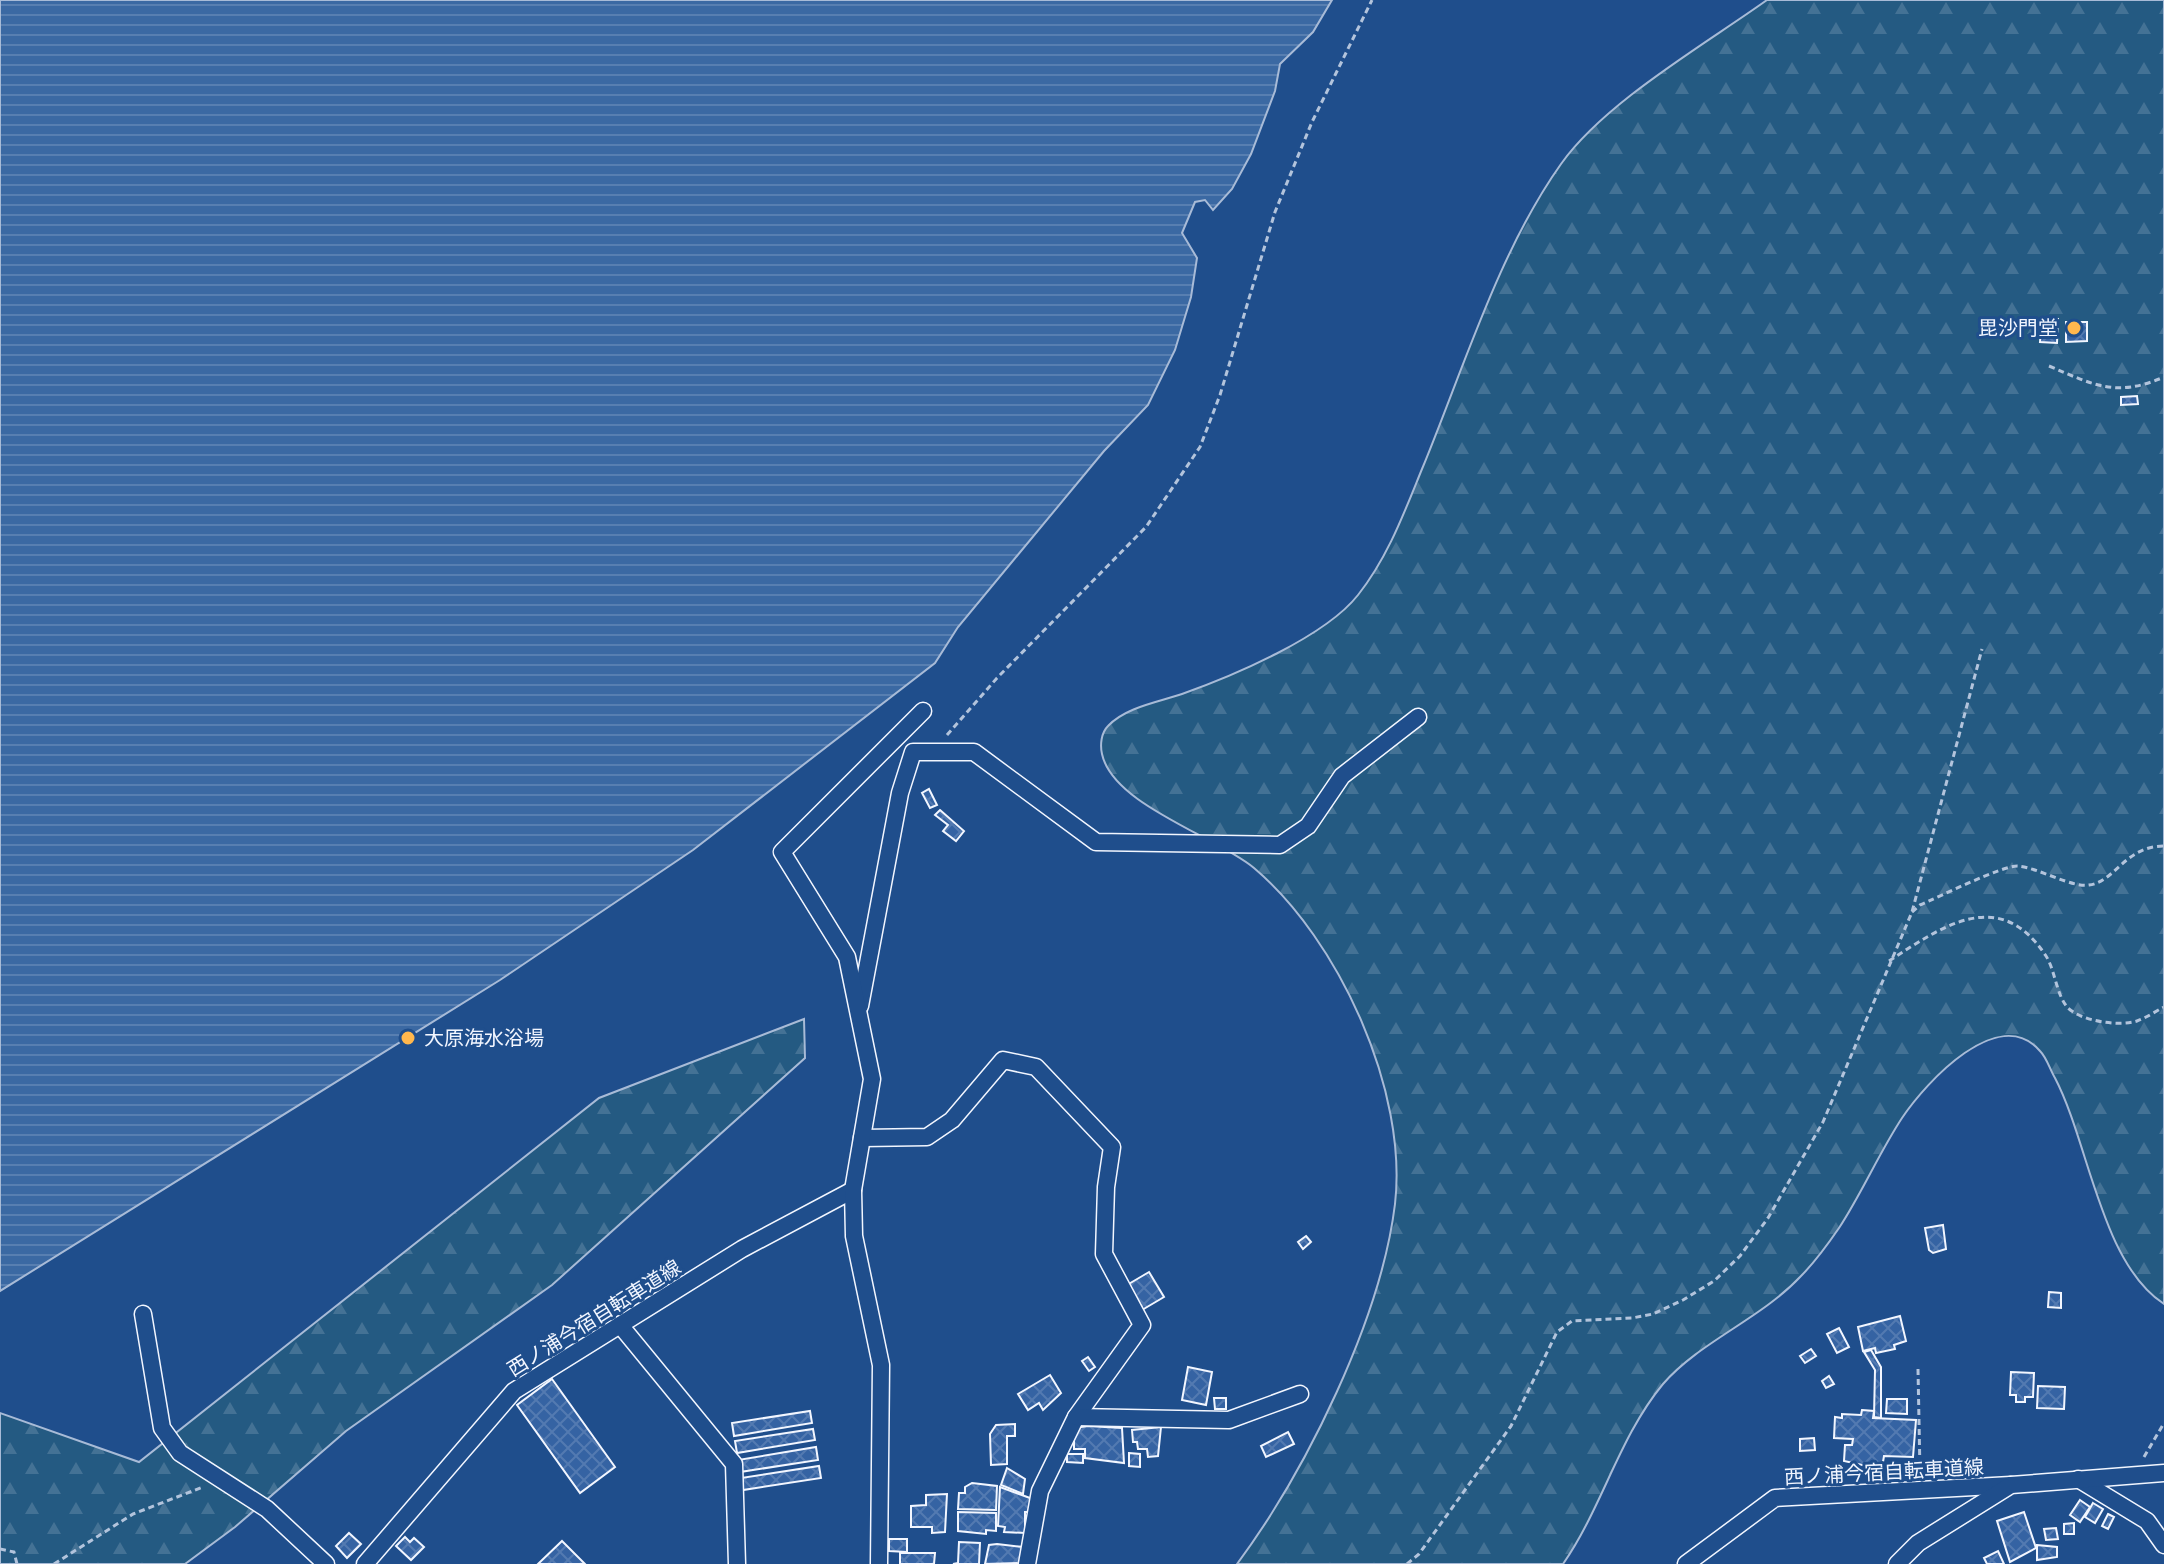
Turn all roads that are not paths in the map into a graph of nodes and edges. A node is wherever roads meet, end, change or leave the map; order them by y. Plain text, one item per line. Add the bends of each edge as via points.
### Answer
1 (923, 711) dead end
2 (1418, 717) dead end
3 (859, 1012) junction
4 (862, 1138) junction
5 (853, 1190) junction
6 (143, 1314) dead end
7 (620, 1325) junction
8 (1300, 1394) dead end
9 (1076, 1417) junction
10 (2164, 1473) edge
11 (2078, 1479) junction
12 (2011, 1485) junction
13 (2164, 1545) edge
14 (326, 1564) edge
15 (365, 1564) edge
16 (737, 1564) edge
17 (879, 1564) edge
18 (1027, 1564) edge
19 (1686, 1564) edge
20 (1897, 1564) edge

1 - 3 street via 782,852 847,957
2 - 3 street via 1342,776 1308,826 1280,845 1096,842 974,752 913,752 900,793
3 - 4 street via 872,1079
4 - 5 street
4 - 9 street via 927,1137 952,1120 1003,1060 1036,1067 1112,1147 1104,1254 1142,1325
5 - 7 street, 西ノ浦今宿自転車道線 via 742,1249
5 - 17 street via 854,1236 881,1365
6 - 14 street via 162,1428 180,1453 267,1509
7 - 15 street, 西ノ浦今宿自転車道線 via 514,1391
7 - 16 street via 734,1464
8 - 9 street via 1229,1420
9 - 18 street via 1040,1491
10 - 11 street, 西ノ浦今宿自転車道線
11 - 12 street, 西ノ浦今宿自転車道線
11 - 13 street via 2147,1521
12 - 19 street, 西ノ浦今宿自転車道線 via 1775,1498
12 - 20 street via 1918,1543

